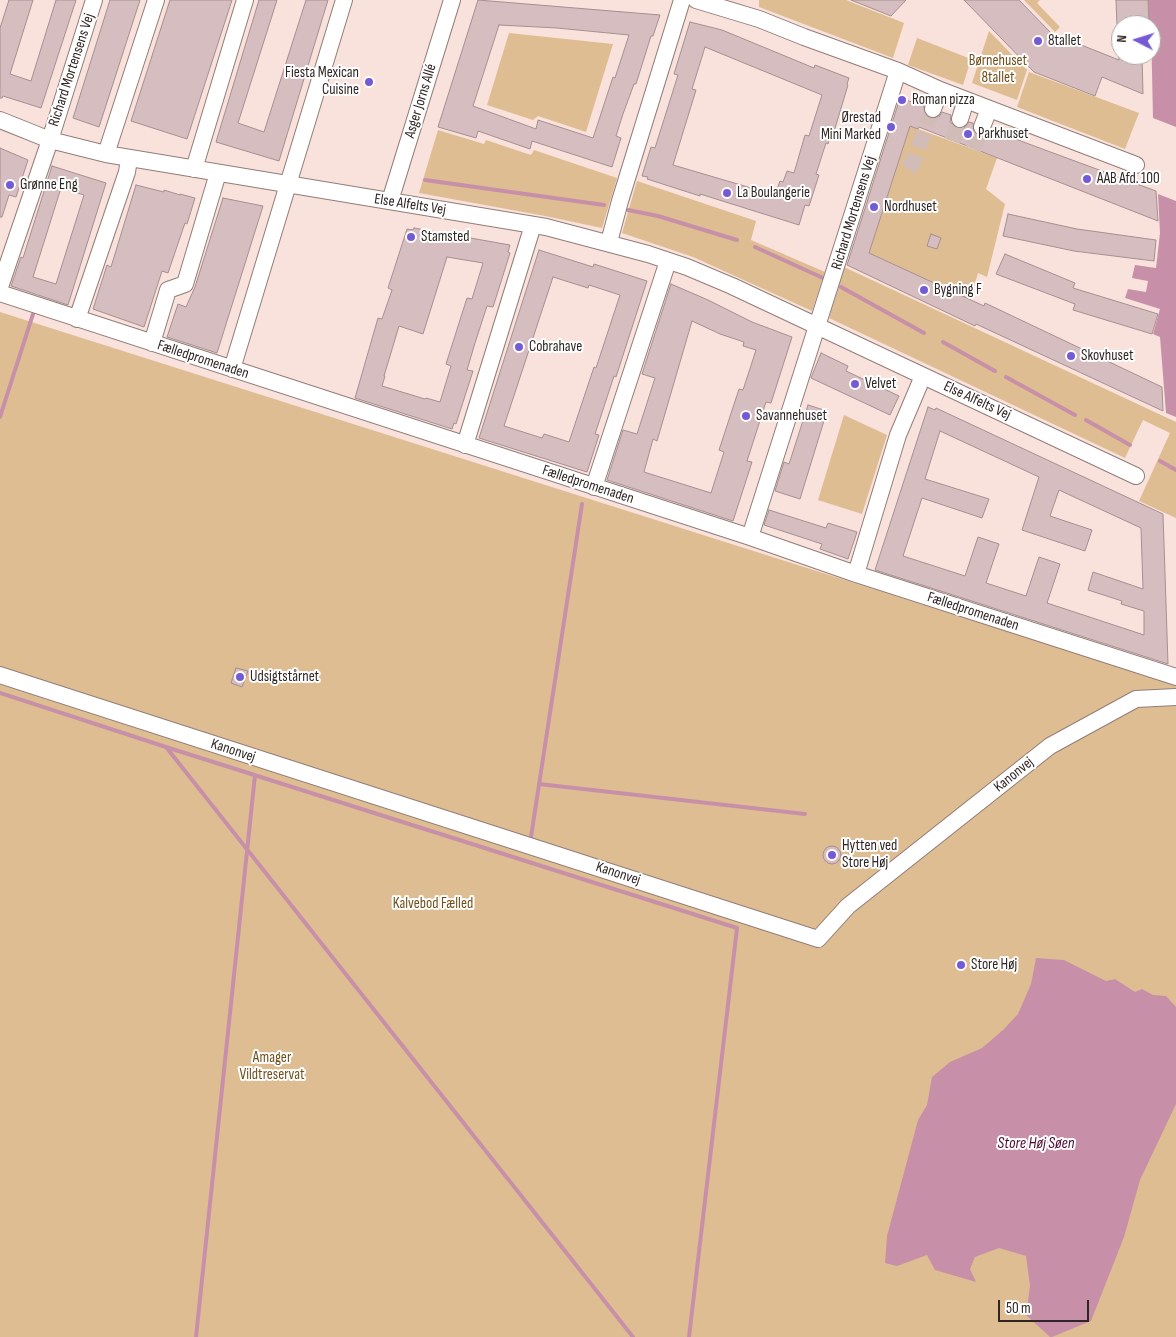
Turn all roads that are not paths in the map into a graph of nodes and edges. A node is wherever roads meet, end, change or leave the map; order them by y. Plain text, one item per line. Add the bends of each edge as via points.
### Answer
1 (94, 0) edge
2 (156, 0) edge
3 (245, 0) edge
4 (344, 0) edge
5 (452, 0) edge
6 (682, 0) edge
7 (696, 0) edge
8 (898, 71) junction
9 (940, 90) junction
10 (966, 100) junction
11 (933, 109) tunnel mouth
12 (989, 109) junction
13 (960, 119) tunnel mouth
14 (0, 120) edge
15 (982, 127) tunnel mouth
16 (50, 140) junction
17 (106, 154) junction
18 (129, 158) junction
19 (1136, 165) dead end
20 (194, 169) junction
21 (218, 173) junction
22 (288, 184) junction
23 (390, 201) junction
24 (533, 225) junction
25 (609, 242) junction
26 (668, 260) junction
27 (0, 287) edge
28 (0, 293) edge
29 (77, 319) junction
30 (817, 326) junction
31 (152, 343) junction
32 (232, 369) junction
33 (923, 376) junction
34 (465, 445) junction
35 (1136, 476) dead end
36 (594, 487) junction
37 (750, 537) junction
38 (856, 574) junction
39 (0, 675) edge
40 (1176, 677) edge
41 (1176, 697) edge

1 - 16 street, Richard Mortensens Vej
2 - 17 street
3 - 20 street
4 - 22 street
5 - 23 street, Asger Jorns Allé
6 - 25 street
7 - 8 street via 759,19
8 - 9 street
8 - 30 street, Richard Mortensens Vej
9 - 10 street
9 - 11 street
10 - 12 street
10 - 13 street
12 - 15 street
12 - 19 street
14 - 16 street, Else Alfelts Vej
16 - 17 street, Else Alfelts Vej
16 - 27 street
17 - 18 street, Else Alfelts Vej
18 - 20 street, Else Alfelts Vej
18 - 29 street
20 - 21 street, Else Alfelts Vej
21 - 22 street, Else Alfelts Vej
21 - 31 street via 185,284 168,290
22 - 23 street, Else Alfelts Vej
22 - 32 street
23 - 24 street, Else Alfelts Vej
24 - 25 street, Else Alfelts Vej
24 - 34 street
25 - 26 street, Else Alfelts Vej
26 - 30 street, Else Alfelts Vej
26 - 36 street
28 - 29 street, Fælledpromenaden
29 - 31 street, Fælledpromenaden
30 - 33 street, Else Alfelts Vej
30 - 37 street
31 - 32 street, Fælledpromenaden
32 - 34 street, Fælledpromenaden
33 - 35 street, Else Alfelts Vej
33 - 38 street via 898,436
34 - 36 street, Fælledpromenaden
36 - 37 street, Fælledpromenaden
37 - 38 street, Fælledpromenaden
38 - 40 street, Fælledpromenaden
39 - 41 street, Kanonvej via 818,938 848,906 1050,746 1136,699

